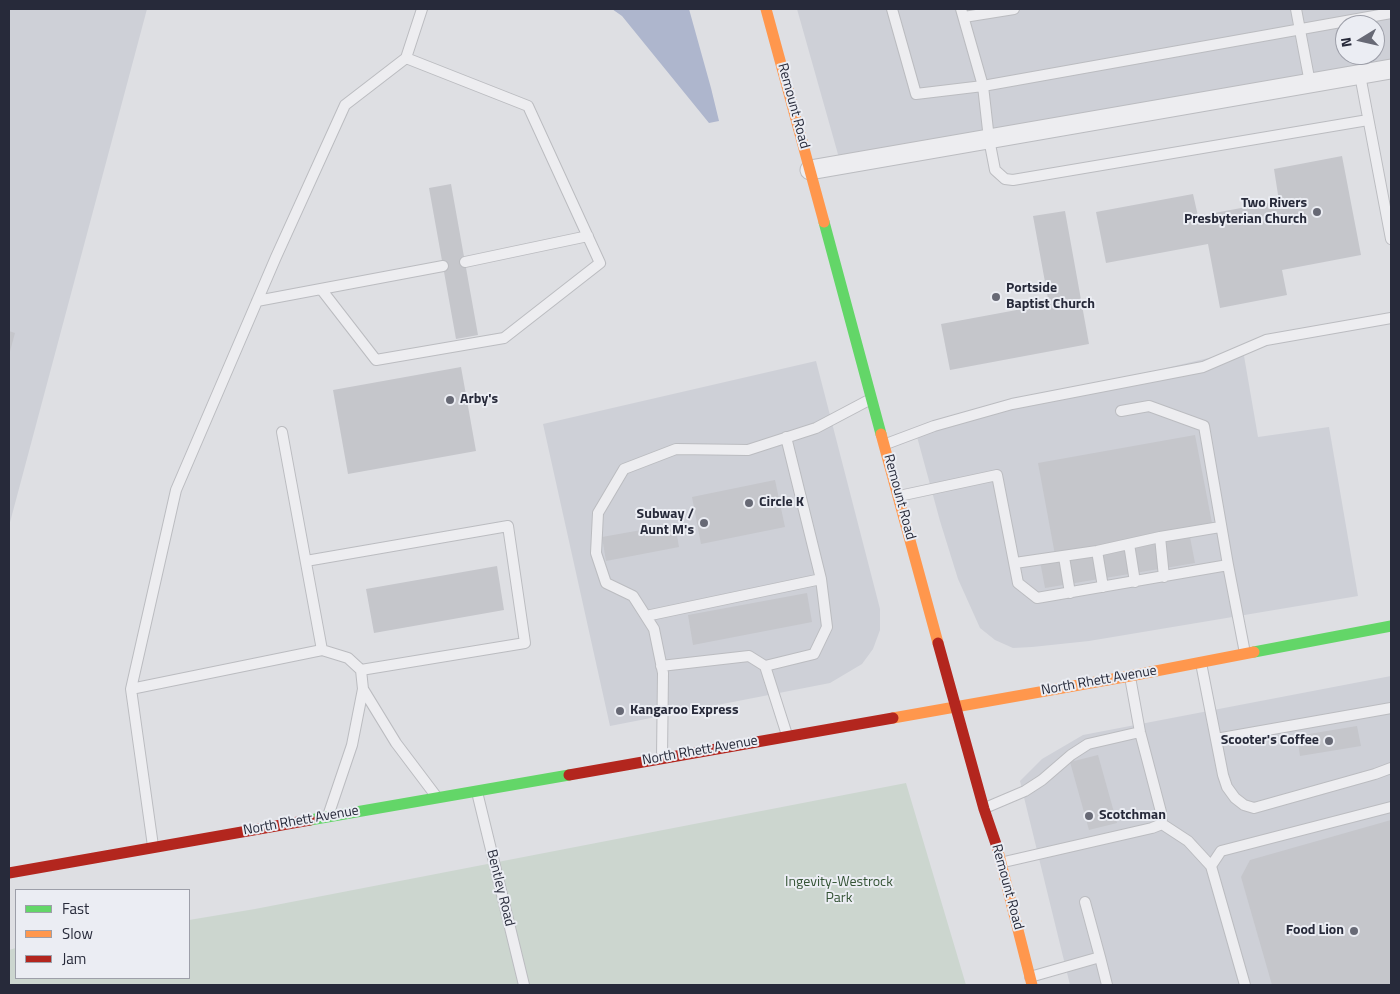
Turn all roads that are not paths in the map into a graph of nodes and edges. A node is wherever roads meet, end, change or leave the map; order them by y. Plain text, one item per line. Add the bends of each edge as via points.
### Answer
1 (422, 9) edge
2 (766, 9) edge
3 (892, 9) edge
4 (1014, 9) edge
5 (1296, 9) edge
6 (1391, 12) edge
7 (963, 13) edge
8 (1300, 29) junction
9 (406, 58) junction
10 (1391, 69) edge
11 (1360, 75) junction
12 (1310, 83) junction
13 (983, 86) junction
14 (1368, 120) junction
15 (989, 139) junction
16 (810, 170) junction
17 (588, 236) junction
18 (1391, 239) edge
19 (465, 262) dead end
20 (443, 266) dead end
21 (322, 289) junction
22 (257, 301) junction
23 (1391, 318) edge
24 (872, 398) junction
25 (1121, 411) dead end
26 (282, 432) dead end
27 (786, 438) junction
28 (885, 444) junction
29 (898, 496) junction
30 (1220, 527) junction
31 (1160, 537) junction
32 (1129, 544) junction
33 (1097, 551) junction
34 (1064, 557) junction
35 (306, 561) junction
36 (1015, 563) junction
37 (1228, 565) junction
38 (1164, 577) junction
39 (821, 579) junction
40 (1135, 582) junction
41 (1103, 587) junction
42 (1070, 593) junction
43 (646, 616) junction
44 (1391, 626) edge
45 (322, 650) junction
46 (1245, 653) junction
47 (1200, 662) junction
48 (661, 666) junction
49 (765, 666) junction
50 (361, 670) junction
51 (1130, 676) junction
52 (363, 688) junction
53 (131, 689) junction
54 (956, 706) junction
55 (1391, 708) edge
56 (1140, 732) junction
57 (787, 736) junction
58 (1216, 739) junction
59 (662, 758) junction
60 (1391, 768) edge
61 (477, 791) junction
62 (437, 797) junction
63 (1391, 807) edge
64 (984, 809) junction
65 (328, 817) junction
66 (1162, 824) junction
67 (153, 847) junction
68 (1002, 862) junction
69 (1211, 866) junction
70 (9, 873) edge
71 (1085, 902) dead end
72 (1100, 957) junction
73 (1031, 981) edge
74 (524, 985) edge
75 (1107, 985) edge
76 (1245, 985) edge

1 - 9 lane
2 - 16 main road, Remount Road
3 - 13 lane via 916,94
4 - 7 lane
5 - 8 lane
6 - 8 lane
7 - 13 lane
8 - 12 lane
8 - 13 lane
9 - 17 lane via 528,106
9 - 22 lane via 345,105
10 - 11 street
11 - 12 street
11 - 14 lane
12 - 15 street
13 - 15 lane
14 - 15 lane via 1014,180 1005,180 995,170
14 - 18 lane
15 - 16 street
16 - 24 main road, Remount Road
17 - 19 lane
17 - 21 lane via 600,263 504,338 376,360
20 - 21 lane
21 - 22 lane
22 - 53 lane via 176,490
23 - 28 lane via 1266,340 1204,367 1012,404
24 - 27 lane via 816,428
24 - 28 main road, Remount Road
25 - 30 lane via 1149,406 1204,426
26 - 35 lane
27 - 39 lane
27 - 43 lane via 748,450 676,449 624,469 598,513 596,553 606,583 633,596
28 - 29 main road, Remount Road
29 - 36 lane via 997,475
29 - 54 main road, Remount Road
30 - 31 lane
30 - 37 lane
31 - 32 lane
31 - 38 lane
32 - 33 lane
32 - 40 lane
33 - 34 lane
33 - 41 lane
34 - 36 lane
34 - 42 lane
35 - 45 lane
35 - 50 lane via 508,526 526,643
36 - 42 lane via 1018,583 1037,598
37 - 38 lane
37 - 46 lane
38 - 40 lane
39 - 43 lane
39 - 49 lane via 827,627 814,654
40 - 41 lane
41 - 42 lane
43 - 48 lane via 654,629
44 - 46 main road, North Rhett Avenue
45 - 50 lane via 348,658
45 - 53 lane
46 - 47 main road, North Rhett Avenue
47 - 51 main road, North Rhett Avenue
47 - 58 lane
48 - 49 lane via 749,656
48 - 59 lane
49 - 57 lane
50 - 52 lane
51 - 54 main road, North Rhett Avenue
51 - 56 lane
52 - 62 lane via 396,743
52 - 65 lane via 352,745
53 - 67 lane
54 - 57 main road, North Rhett Avenue
54 - 64 main road, Remount Road
55 - 58 lane
56 - 64 lane via 1088,744 1025,791
56 - 66 lane
57 - 59 main road, North Rhett Avenue
58 - 60 lane via 1227,788 1244,805 1254,808
59 - 61 main road, North Rhett Avenue
61 - 62 main road, North Rhett Avenue
61 - 74 lane, Bentley Road
62 - 65 main road, North Rhett Avenue
63 - 69 lane via 1221,850
64 - 68 main road, Remount Road
65 - 67 main road, North Rhett Avenue
66 - 68 lane
66 - 69 lane via 1188,840
67 - 70 main road, North Rhett Avenue
68 - 73 main road, Remount Road
69 - 76 lane
71 - 72 lane
72 - 73 lane
72 - 75 lane

